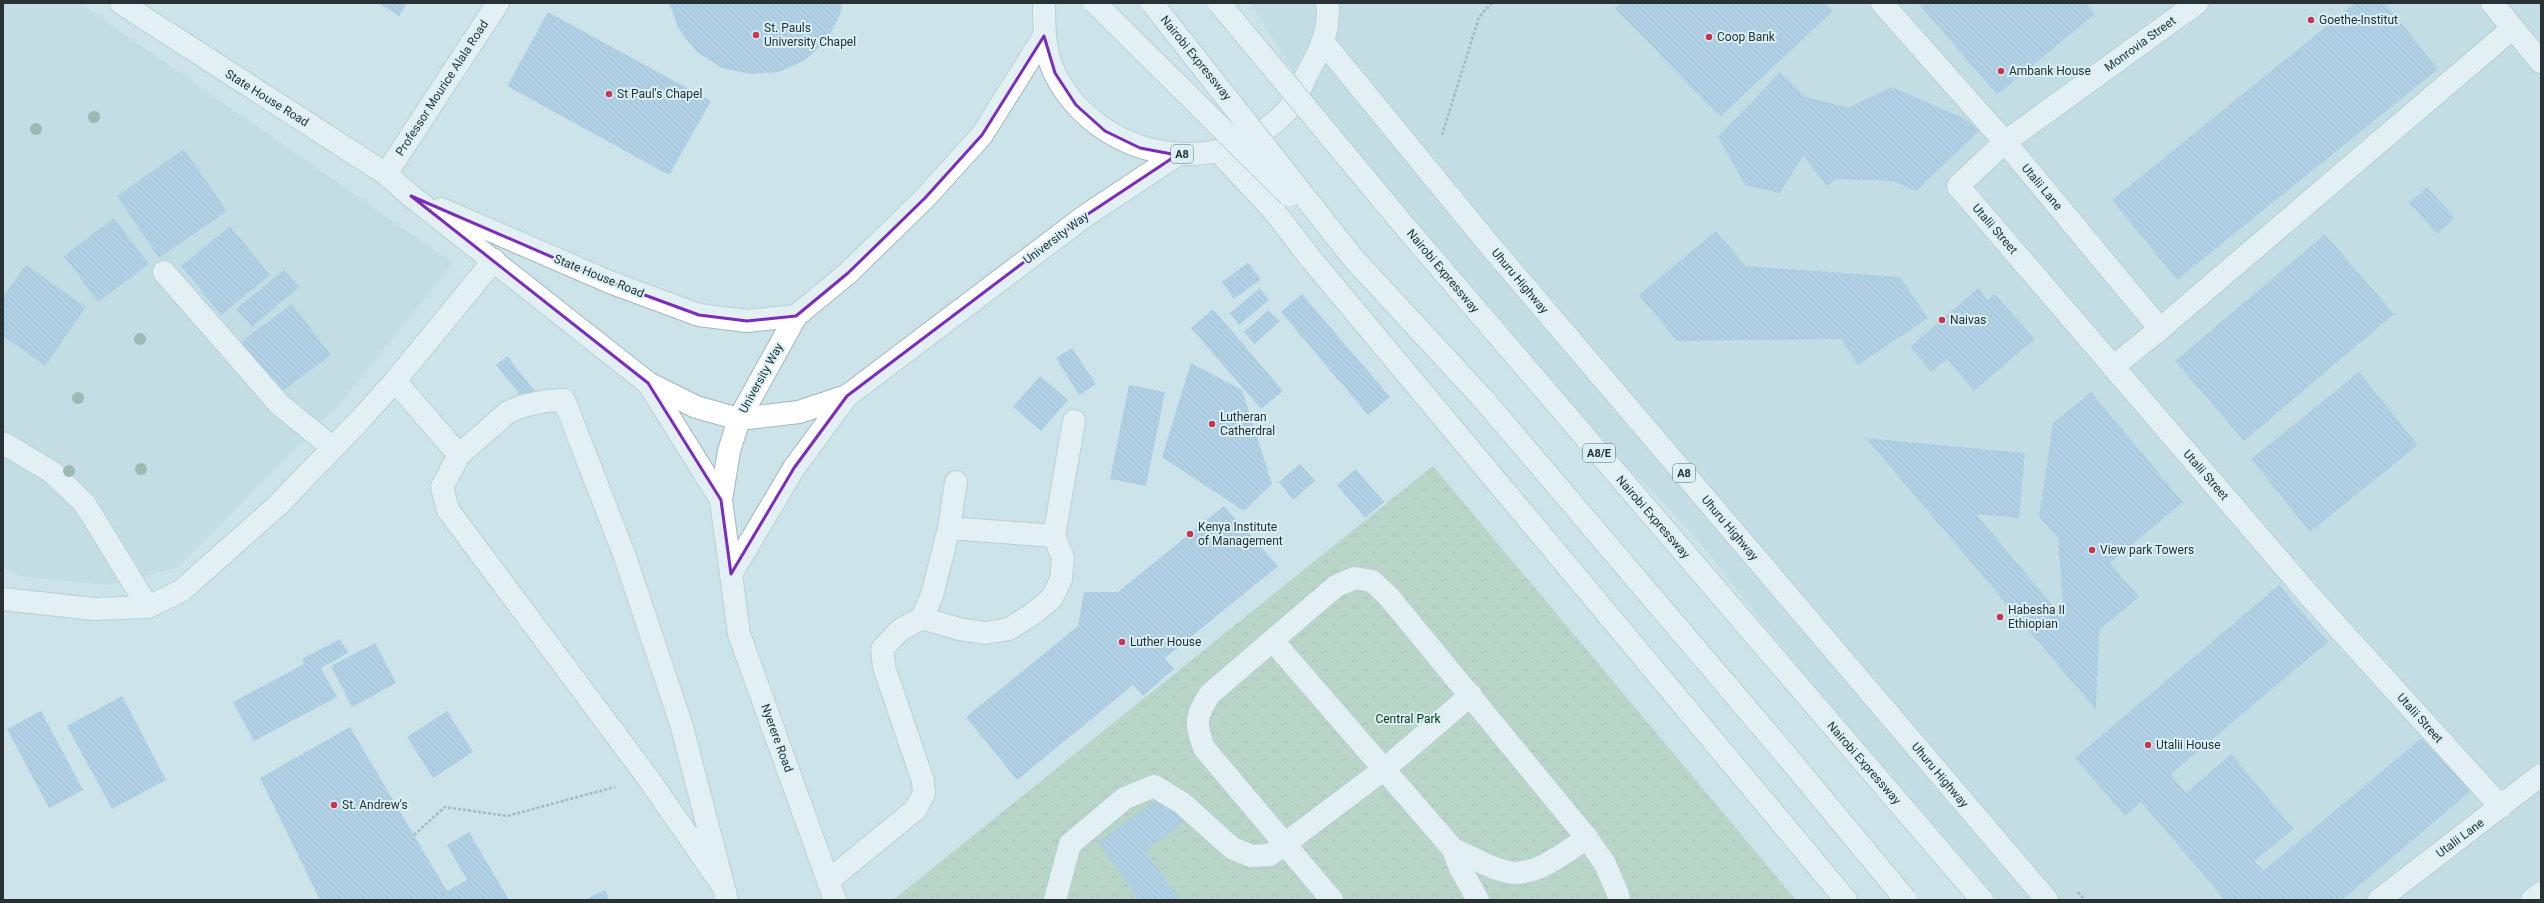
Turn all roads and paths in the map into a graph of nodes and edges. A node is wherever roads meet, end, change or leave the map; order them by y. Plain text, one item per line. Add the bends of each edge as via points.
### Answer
1 (121, 3) edge
2 (498, 3) edge
3 (1044, 3) edge
4 (1095, 3) edge
5 (1152, 3) edge
6 (1219, 3) edge
7 (1492, 3) edge
8 (1882, 3) edge
9 (2197, 3) edge
10 (2492, 3) edge
11 (1328, 4) edge
12 (2513, 28) junction
13 (1044, 36) junction
14 (1324, 43) junction
15 (2541, 62) edge
16 (1441, 137) dead end
17 (2005, 142) junction
18 (1218, 150) junction
19 (1177, 154) junction
20 (386, 174) junction
21 (411, 196) junction
22 (1353, 258) junction
23 (494, 260) junction
24 (164, 272) dead end
25 (796, 316) junction
26 (2160, 329) junction
27 (2113, 367) junction
28 (395, 381) junction
29 (648, 383) junction
30 (847, 396) junction
31 (739, 419) junction
32 (1074, 421) dead end
33 (3, 443) edge
34 (334, 448) junction
35 (459, 455) junction
36 (956, 482) dead end
37 (721, 500) junction
38 (949, 528) junction
39 (1054, 536) junction
40 (731, 574) junction
41 (3, 599) edge
42 (148, 607) junction
43 (922, 618) junction
44 (1273, 641) junction
45 (1471, 695) junction
46 (1383, 770) junction
47 (2541, 775) edge
48 (648, 778) junction
49 (2501, 807) junction
50 (414, 835) dead end
51 (1587, 838) junction
52 (1285, 845) junction
53 (1453, 849) junction
54 (2075, 888) dead end
55 (832, 890) edge
56 (725, 893) edge
57 (2541, 893) edge
58 (1054, 900) edge
59 (1332, 900) edge
60 (1478, 900) edge
61 (1619, 900) edge
62 (1846, 900) edge
63 (1906, 900) edge
64 (1982, 900) edge
65 (2047, 900) edge
66 (2085, 900) edge
67 (2379, 900) edge
68 (2532, 900) edge

1 - 20 main road, State House Road
2 - 20 main road, Professor Mourice Alala Road
3 - 13 main road, A8
4 - 22 main road, bridge
5 - 22 main road, Nairobi Expressway, bridge
6 - 64 main road, Nairobi Expressway / A8/E, bridge via 1412,235
7 - 16 path via 1479,16
8 - 17 main road, Utalii Lane
9 - 17 main road, Monrovia Street
10 - 12 main road
11 - 14 main road, A8
12 - 15 main road
12 - 26 main road
13 - 19 main road, A8 via 1055,73 1076,105 1105,131 1140,148
13 - 25 main road, University Way via 982,135 926,198 848,272
14 - 18 main road, A8 via 1287,111 1255,136
14 - 65 main road, Uhuru Highway / A8 via 1482,236
17 - 26 main road, Utalii Lane
17 - 27 main road, Utalii Street via 1958,186
18 - 19 main road, A8
18 - 62 main road via 1274,211 1321,272
19 - 30 main road, University Way via 1085,216
20 - 21 main road, State House Road
21 - 23 main road, State House Road
21 - 25 main road, State House Road via 612,283 699,315 747,321
22 - 63 main road, Nairobi Expressway, bridge via 1485,401
23 - 28 main road
23 - 29 main road, State House Road
24 - 34 main road via 279,404
25 - 31 main road, University Way
26 - 27 main road
27 - 49 main road, Utalii Street via 2316,603
28 - 34 main road
28 - 35 main road
29 - 31 main road, State House Road via 696,407
29 - 37 main road
30 - 31 main road, University Way via 799,412
30 - 40 main road via 794,468
31 - 37 main road, Nyerere Road via 729,451
32 - 39 main road
33 - 42 main road via 52,472 85,504
34 - 42 main road via 279,504 223,555 180,591
35 - 48 main road via 442,487 448,510
35 - 56 main road via 508,412 546,400 564,400 624,554 682,726
36 - 38 main road
37 - 40 main road, Nyerere Road
38 - 39 main road
38 - 43 main road via 932,595
39 - 43 main road via 1063,558 1061,579 1052,598 1009,629 985,633 959,629
40 - 55 main road, Nyerere Road via 739,634
41 - 42 main road via 94,609
43 - 55 main road via 900,630 882,649 884,667 923,781 924,793 916,809
44 - 45 main road via 1336,586 1355,578 1372,582 1389,597
44 - 46 main road
44 - 52 main road via 1210,694 1199,710 1197,729 1204,748
45 - 46 main road
45 - 51 main road
46 - 52 main road
46 - 53 main road
47 - 49 main road, Utalii Lane
48 - 50 path via 507,816 445,807
48 - 56 main road
49 - 67 main road, Utalii Lane
51 - 53 main road via 1544,864 1526,871 1505,872
51 - 61 main road via 1605,864
52 - 58 main road via 1270,855 1251,856 1232,848 1182,803 1154,786 1125,798 1070,844
52 - 59 main road
53 - 60 main road via 1460,868
54 - 66 path
57 - 68 main road

